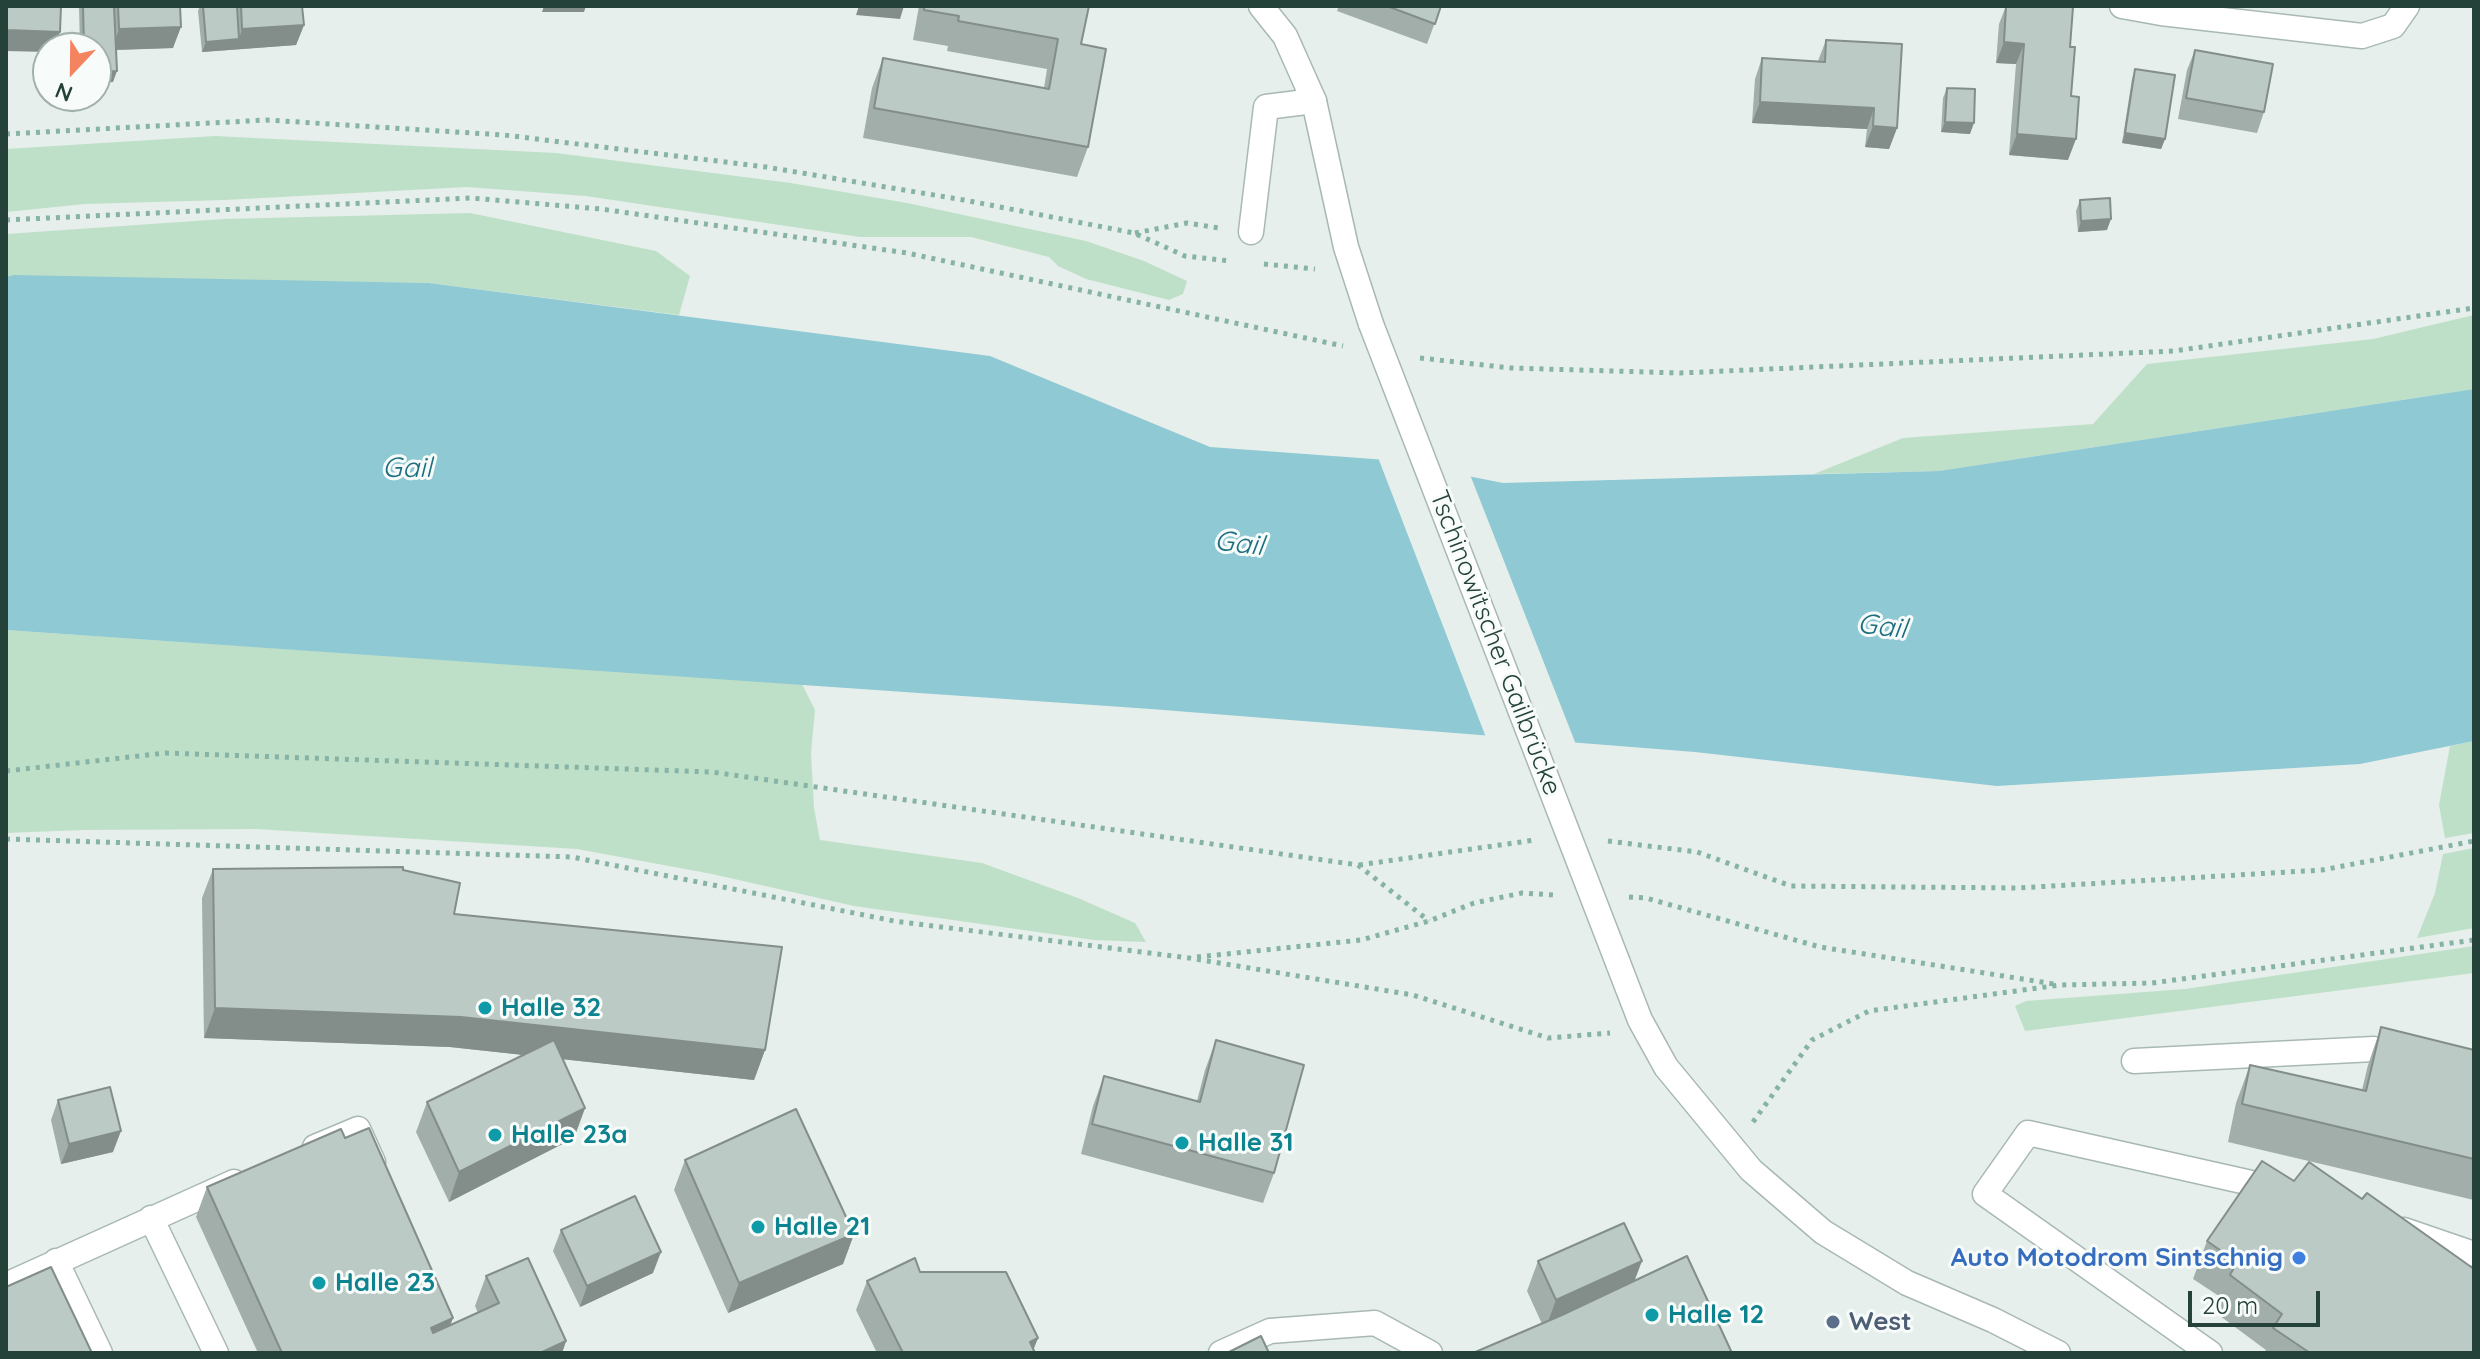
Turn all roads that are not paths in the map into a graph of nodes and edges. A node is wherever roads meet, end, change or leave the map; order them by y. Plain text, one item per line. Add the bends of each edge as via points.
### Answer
1 (1261, 6) edge
2 (2122, 6) edge
3 (2407, 6) edge
4 (1314, 101) junction
5 (1251, 232) road end
6 (2134, 1061) dead end
7 (2431, 1066) edge
8 (289, 1159) edge
9 (261, 1170) edge
10 (383, 1185) edge
11 (2303, 1197) edge
12 (151, 1218) junction
13 (2389, 1225) edge
14 (2474, 1254) edge
15 (56, 1261) junction
16 (6, 1285) edge
17 (100, 1353) edge
18 (216, 1353) edge
19 (1221, 1353) edge
20 (1430, 1353) edge
21 (2058, 1353) edge
22 (2210, 1353) edge

1 - 4 street, Tschinowitscher Gailbrücke via 1285,36
2 - 3 street via 2362,36 2393,26
4 - 5 street via 1266,107
4 - 21 street, Tschinowitscher Gailbrücke, bridge via 1346,247 1371,324 1640,1020 1666,1067 1751,1170 1823,1232 1907,1283
6 - 7 street via 2374,1049
8 - 10 street via 358,1129
9 - 12 street
11 - 22 street via 2261,1183 2028,1133 1985,1194
12 - 15 street
12 - 18 street
13 - 14 street
15 - 16 street
15 - 17 street
19 - 20 street via 1270,1331 1375,1323

